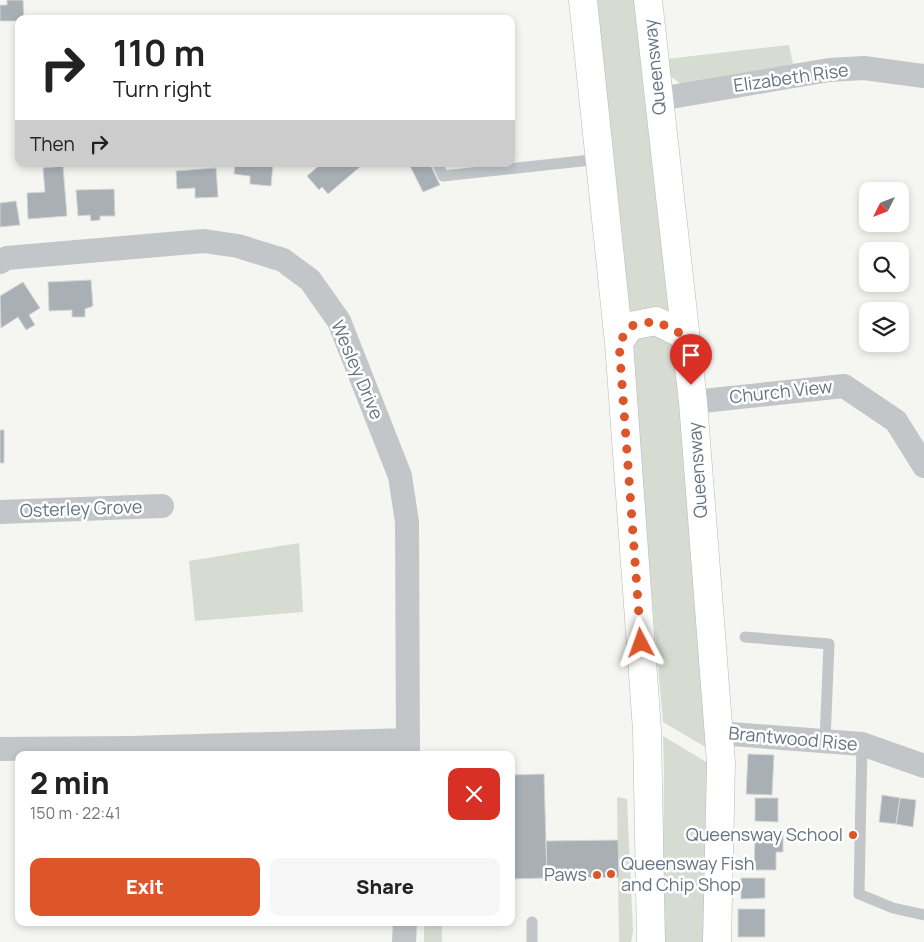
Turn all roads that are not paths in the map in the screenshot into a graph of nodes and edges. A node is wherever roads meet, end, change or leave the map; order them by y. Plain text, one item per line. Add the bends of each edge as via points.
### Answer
1 (583, 0) edge
2 (648, 0) edge
3 (924, 76) edge
4 (658, 98) junction
5 (600, 159) junction
6 (439, 167) edge
7 (0, 262) edge
8 (684, 335) junction
9 (619, 343) junction
10 (693, 402) junction
11 (924, 466) edge
12 (162, 506) dead end
13 (0, 512) edge
14 (746, 637) dead end
15 (718, 733) junction
16 (825, 741) junction
17 (862, 744) junction
18 (408, 747) edge
19 (0, 749) edge
20 (924, 766) edge
21 (924, 914) edge
22 (532, 922) dead end
23 (405, 926) edge
24 (404, 942) edge
25 (532, 942) edge
26 (651, 942) edge
27 (717, 942) edge

1 - 5 street
2 - 4 street, Queensway
3 - 4 street, Elizabeth Rise via 864,68 829,70
4 - 8 street, Queensway
5 - 6 lane via 442,176
5 - 9 street
7 - 18 street, Wesley Drive via 7,258 204,241 238,246 283,260 310,280 339,322 400,476 407,522
8 - 9 street via 656,321 630,326
8 - 10 street, Queensway
9 - 26 street via 647,730
10 - 11 street, Church View via 844,386 896,421
10 - 15 street, Queensway
12 - 13 street, Osterley Grove
14 - 16 lane via 830,644
15 - 16 street, Brantwood Rise
15 - 27 street, Queensway via 721,763
16 - 17 street, Brantwood Rise
17 - 20 street, Brantwood Rise
17 - 21 lane via 859,894 893,908
18 - 19 street
22 - 25 lane
23 - 24 street

